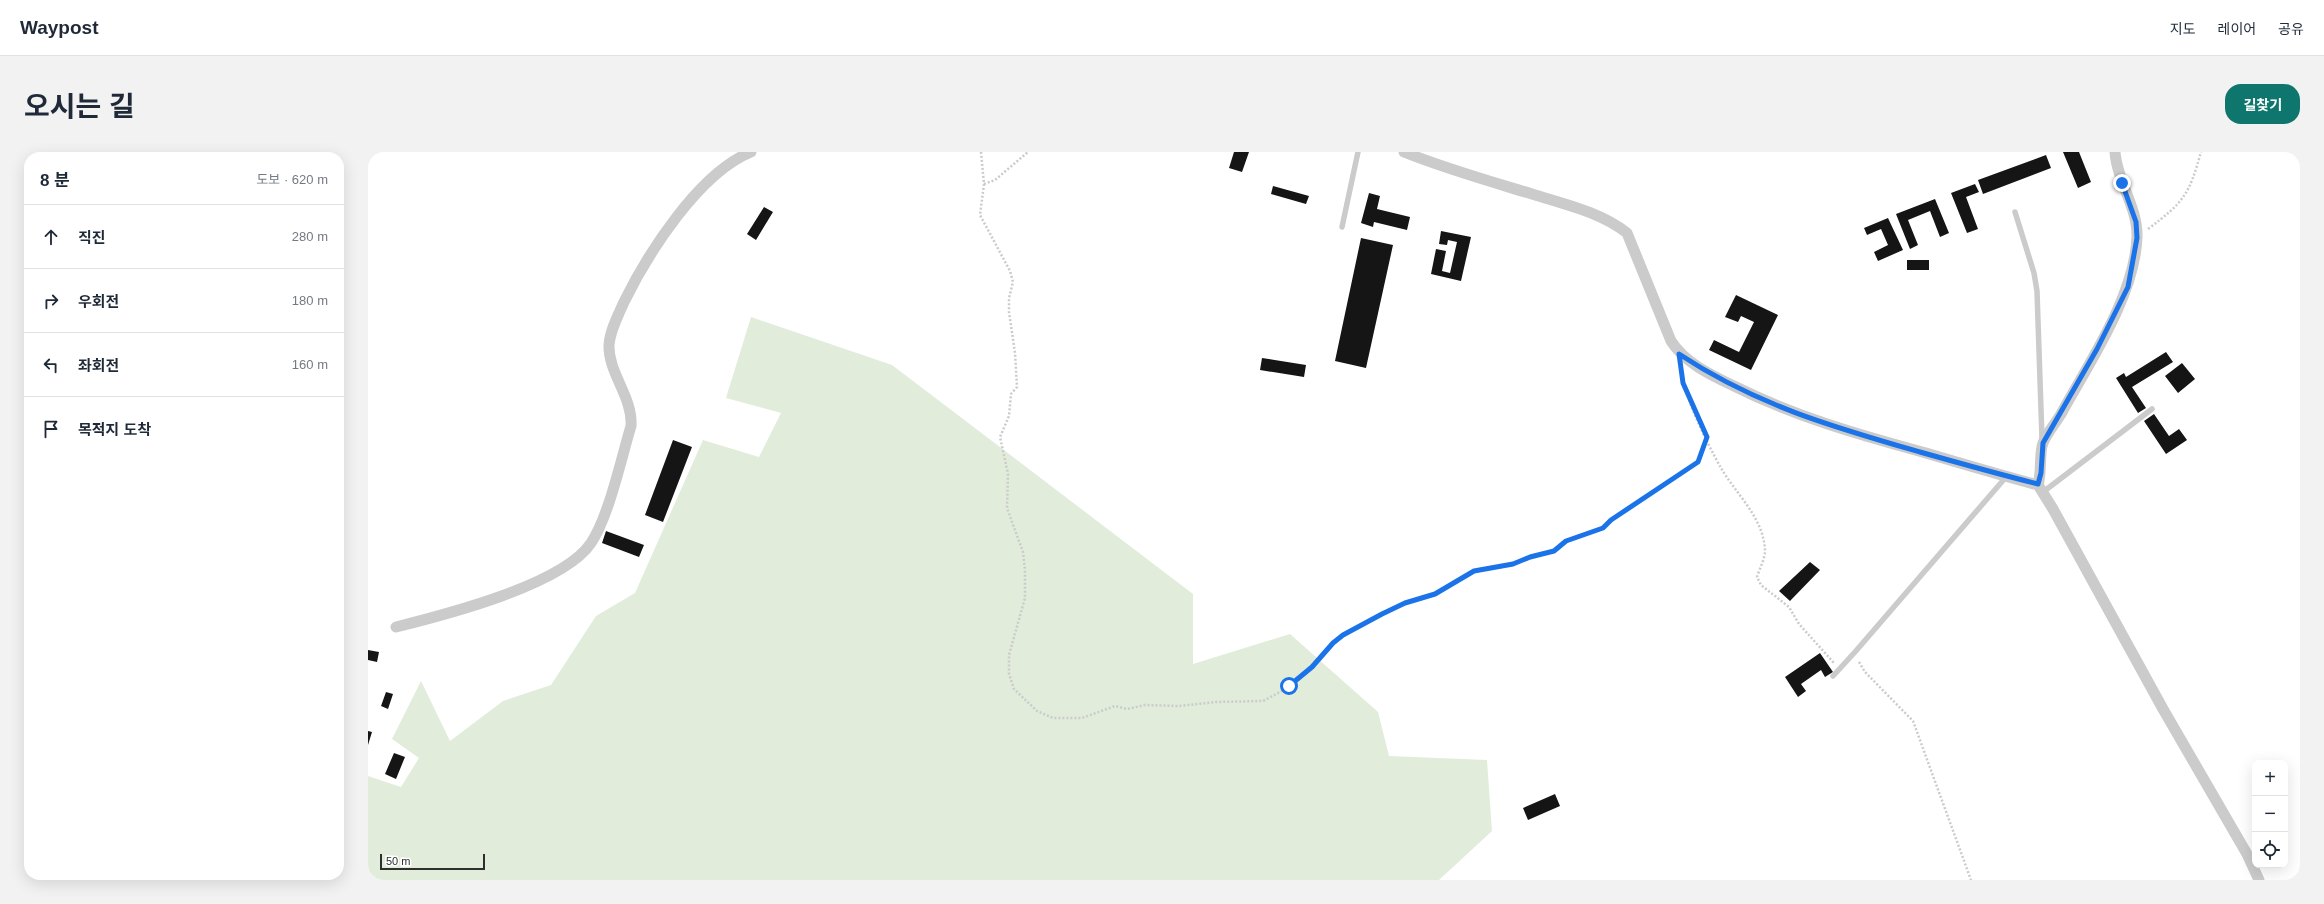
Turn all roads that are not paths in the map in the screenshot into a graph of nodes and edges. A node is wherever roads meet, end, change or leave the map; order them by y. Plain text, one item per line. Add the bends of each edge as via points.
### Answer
1 (751, 152) edge
2 (1358, 152) edge
3 (1404, 152) edge
4 (2116, 152) edge
5 (2015, 212) dead end
6 (1342, 226) dead end
7 (2152, 409) dead end
8 (2043, 443) junction
9 (2006, 476) junction
10 (2041, 488) junction
11 (396, 627) dead end
12 (1833, 676) dead end
13 (2259, 880) edge

1 - 11 street via 726,166 710,180 672,224 638,272 615,322 611,333 610,355 632,413 631,426 602,522 592,543 572,563 524,586 466,608
2 - 6 lane
3 - 9 street via 1561,203 1618,226 1627,233 1671,341 1679,354 1715,377 1798,415
4 - 8 street via 2122,183 2136,222 2137,238 2128,287 2097,349
5 - 8 lane via 2037,291
7 - 10 lane
8 - 10 street
9 - 10 street
9 - 12 lane
10 - 13 street via 2163,709 2247,854

